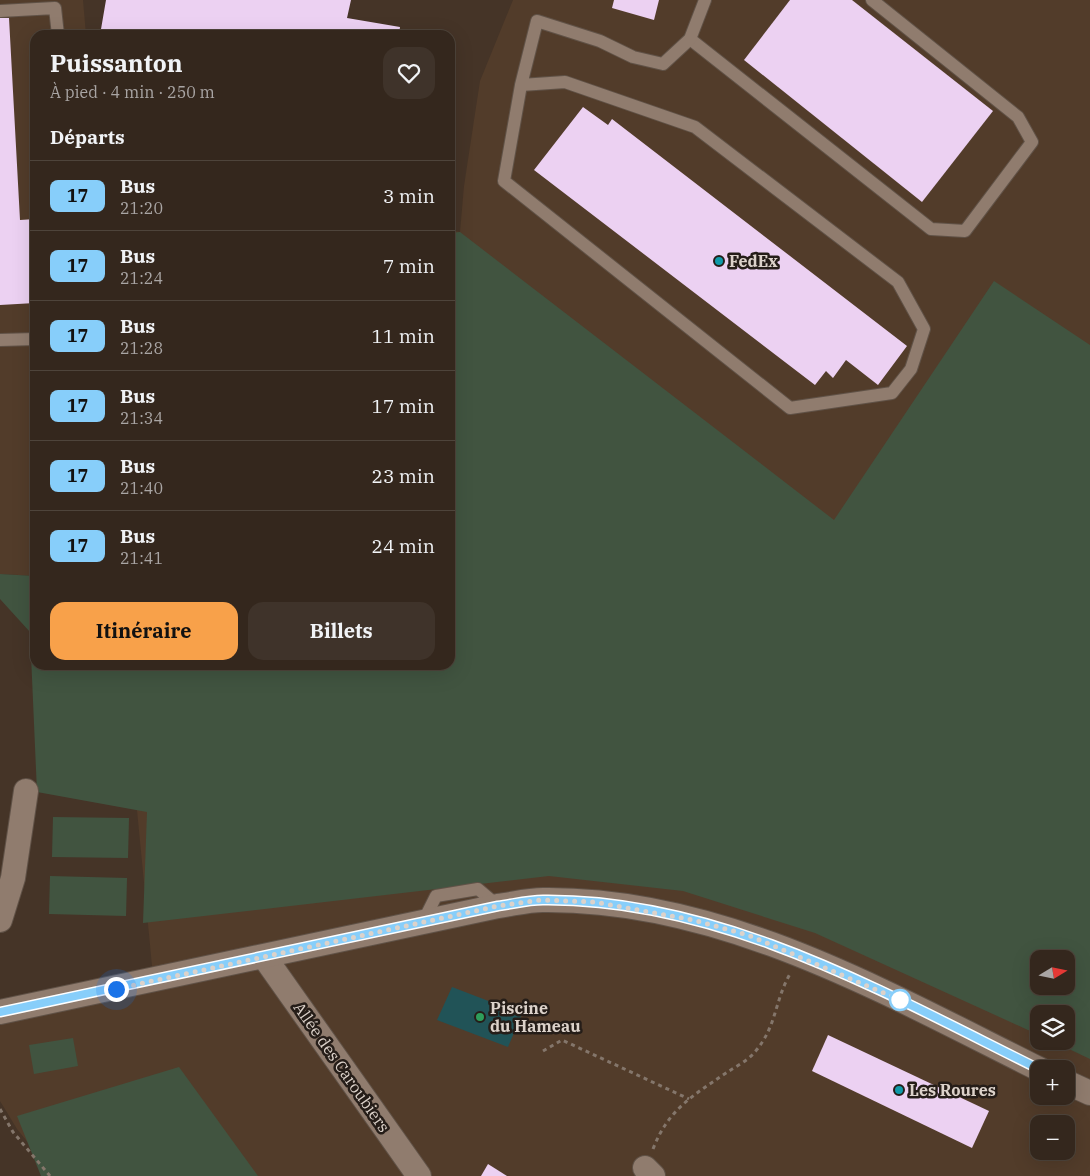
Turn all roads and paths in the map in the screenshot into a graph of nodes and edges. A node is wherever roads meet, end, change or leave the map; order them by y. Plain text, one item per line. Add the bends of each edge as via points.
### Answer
1 (704, 0) edge
2 (872, 0) edge
3 (0, 10) edge
4 (57, 30) edge
5 (690, 39) junction
6 (522, 85) junction
7 (30, 338) edge
8 (0, 340) edge
9 (26, 791) dead end
10 (0, 920) edge
11 (801, 956) junction
12 (265, 958) junction
13 (0, 1012) edge
14 (543, 1051) dead end
15 (1030, 1065) edge
16 (1075, 1086) edge
17 (1090, 1093) edge
18 (690, 1099) junction
19 (0, 1108) edge
20 (649, 1172) edge
21 (50, 1176) edge
22 (420, 1176) edge

1 - 5 lane
2 - 5 lane via 1018,117 1032,142 965,232 931,229
3 - 4 lane via 55,8
5 - 6 lane via 664,64 633,57 600,41 537,21
6 - 6 lane via 504,182 790,408 892,393 911,369 924,329 898,282 695,127 564,82
7 - 8 lane
9 - 10 street via 13,878
11 - 12 street via 748,935 693,920 603,904 541,900 498,906
11 - 15 street via 900,1000
11 - 18 path via 780,993 767,1035 753,1054
12 - 13 street
12 - 22 street, Allée des Caroubiers
14 - 18 path via 562,1040
16 - 17 street
18 - 20 path via 671,1114 656,1141
19 - 21 path via 13,1132

